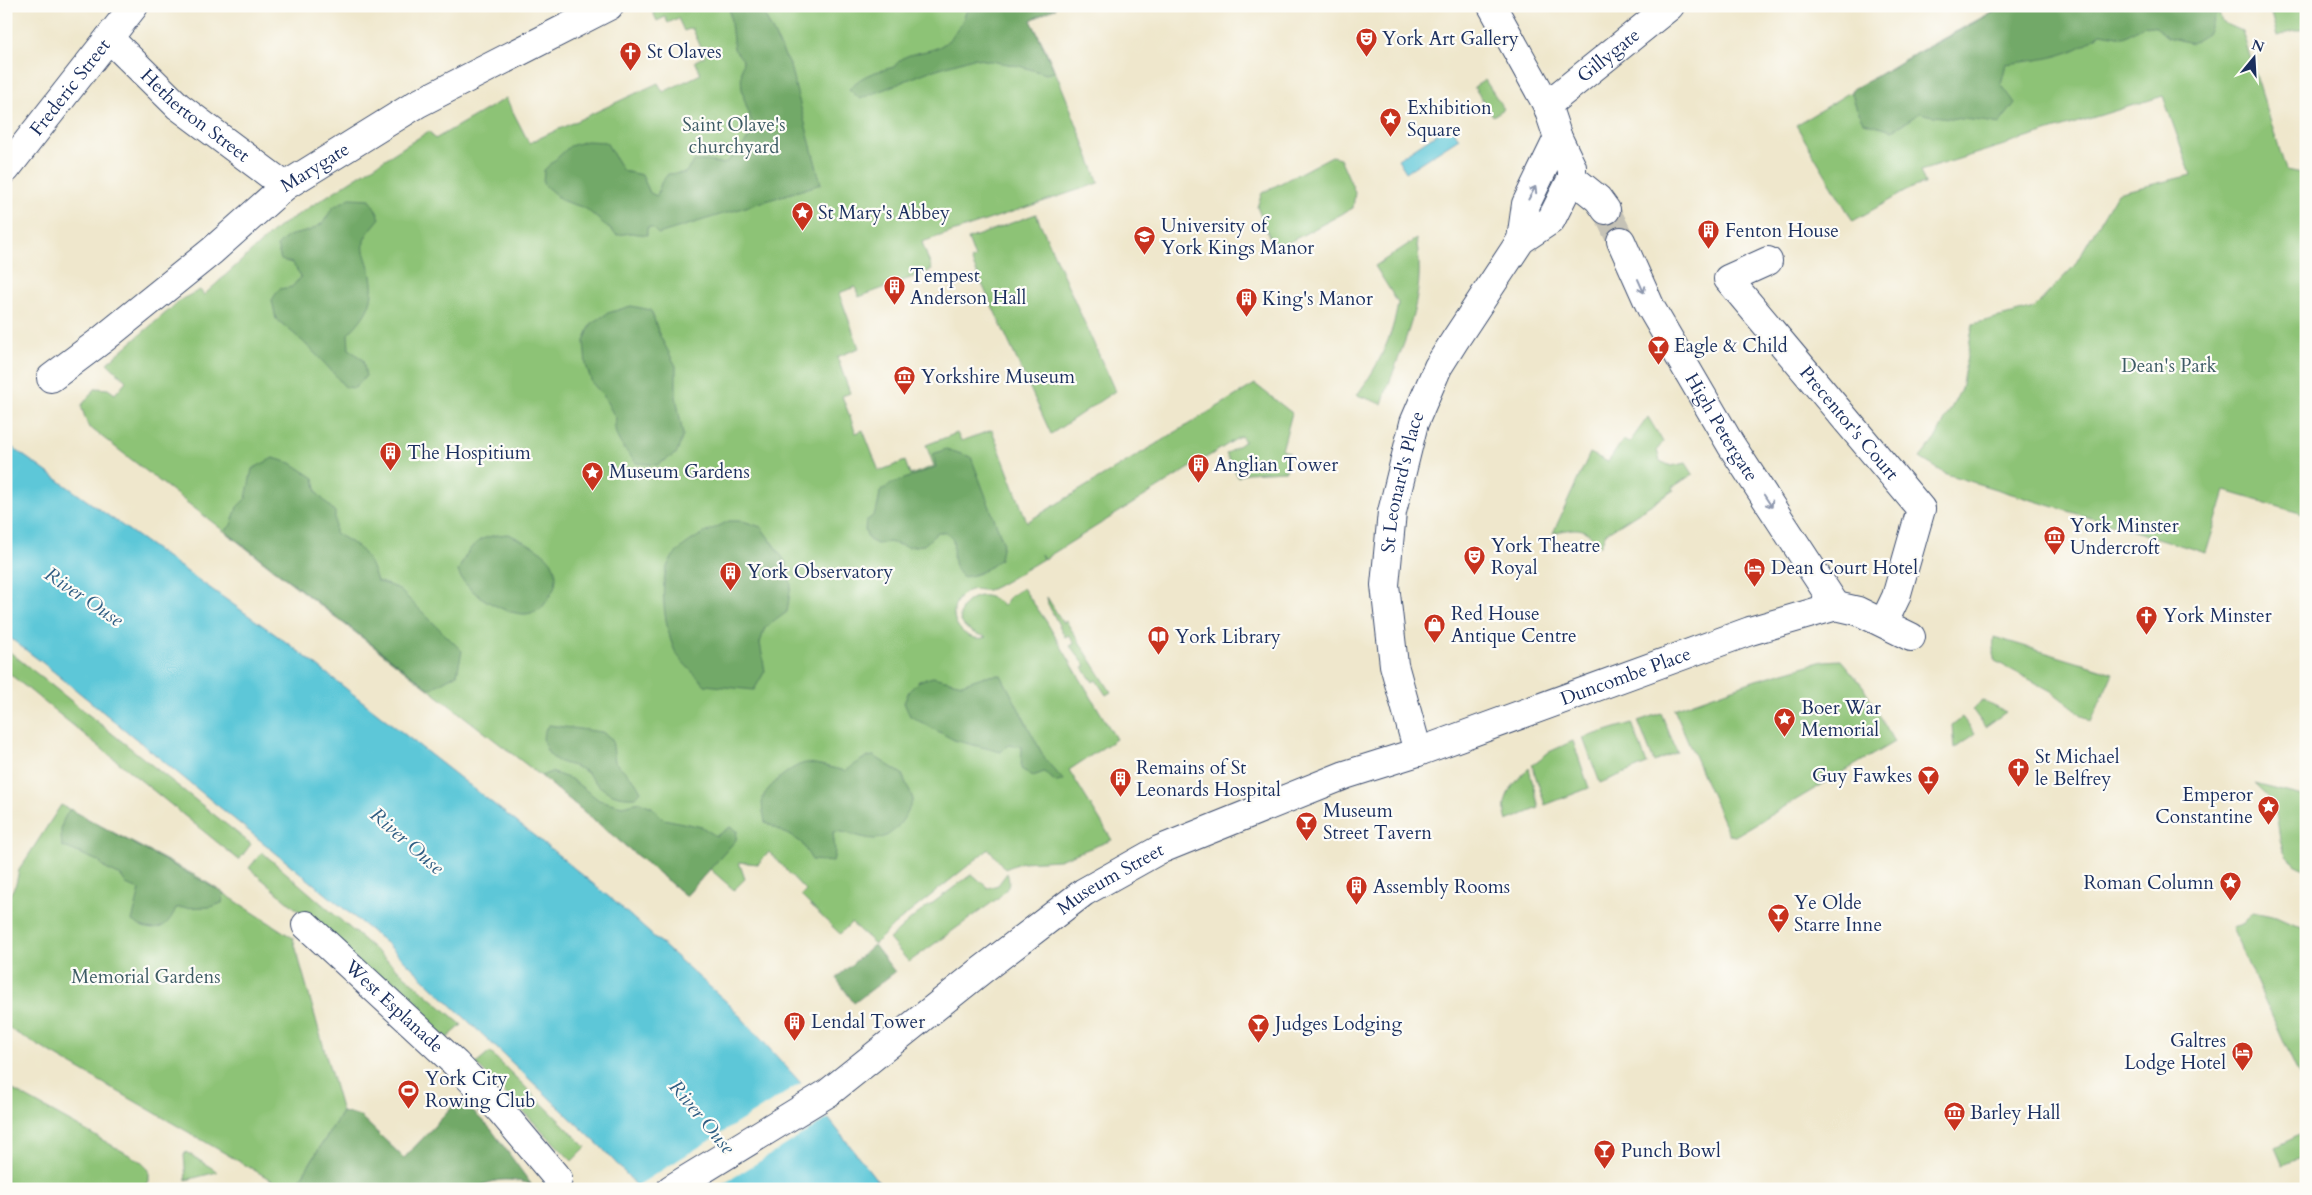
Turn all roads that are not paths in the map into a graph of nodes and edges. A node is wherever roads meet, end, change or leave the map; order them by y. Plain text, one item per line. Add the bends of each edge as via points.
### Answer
1 (134, 6) edge
2 (609, 6) edge
3 (1492, 6) edge
4 (1670, 6) edge
5 (109, 38) junction
6 (1547, 105) junction
7 (1558, 138) junction
8 (6, 169) edge
9 (1572, 178) junction
10 (285, 186) junction
11 (1606, 210) tunnel mouth
12 (1521, 240) junction
13 (1621, 241) tunnel mouth
14 (1768, 261) dead end
15 (51, 378) dead end
16 (1836, 606) junction
17 (1884, 622) junction
18 (1911, 637) dead end
19 (1418, 752) junction
20 (306, 925) dead end
21 (561, 1184) edge
22 (672, 1189) edge

1 - 5 street, Frederic Street
2 - 10 street, Marygate via 417,104
3 - 6 street
4 - 6 street, Gillygate
5 - 8 street, Frederic Street
5 - 10 street, Hetherton Street via 178,106
6 - 7 street
7 - 9 street via 1572,167
12 -> 7 street, St Leonard's Place via 1526,204
9 - 11 street via 1598,199
9 - 12 street, St Leonard's Place via 1551,220
10 - 15 street, Marygate via 205,256
12 - 19 street, St Leonard's Place via 1438,367 1414,423 1392,512 1385,585 1394,665
13 -> 16 street, High Petergate via 1651,308 1721,428
14 - 17 street, Precentor's Court via 1728,279 1921,509 1896,597
16 - 17 street
16 - 19 street, Duncombe Place via 1750,631
17 - 18 street
19 - 22 street, Museum Street via 1345,775 1159,850 1101,883 1052,914 837,1086
20 - 21 street, West Esplanade via 456,1064 502,1111

